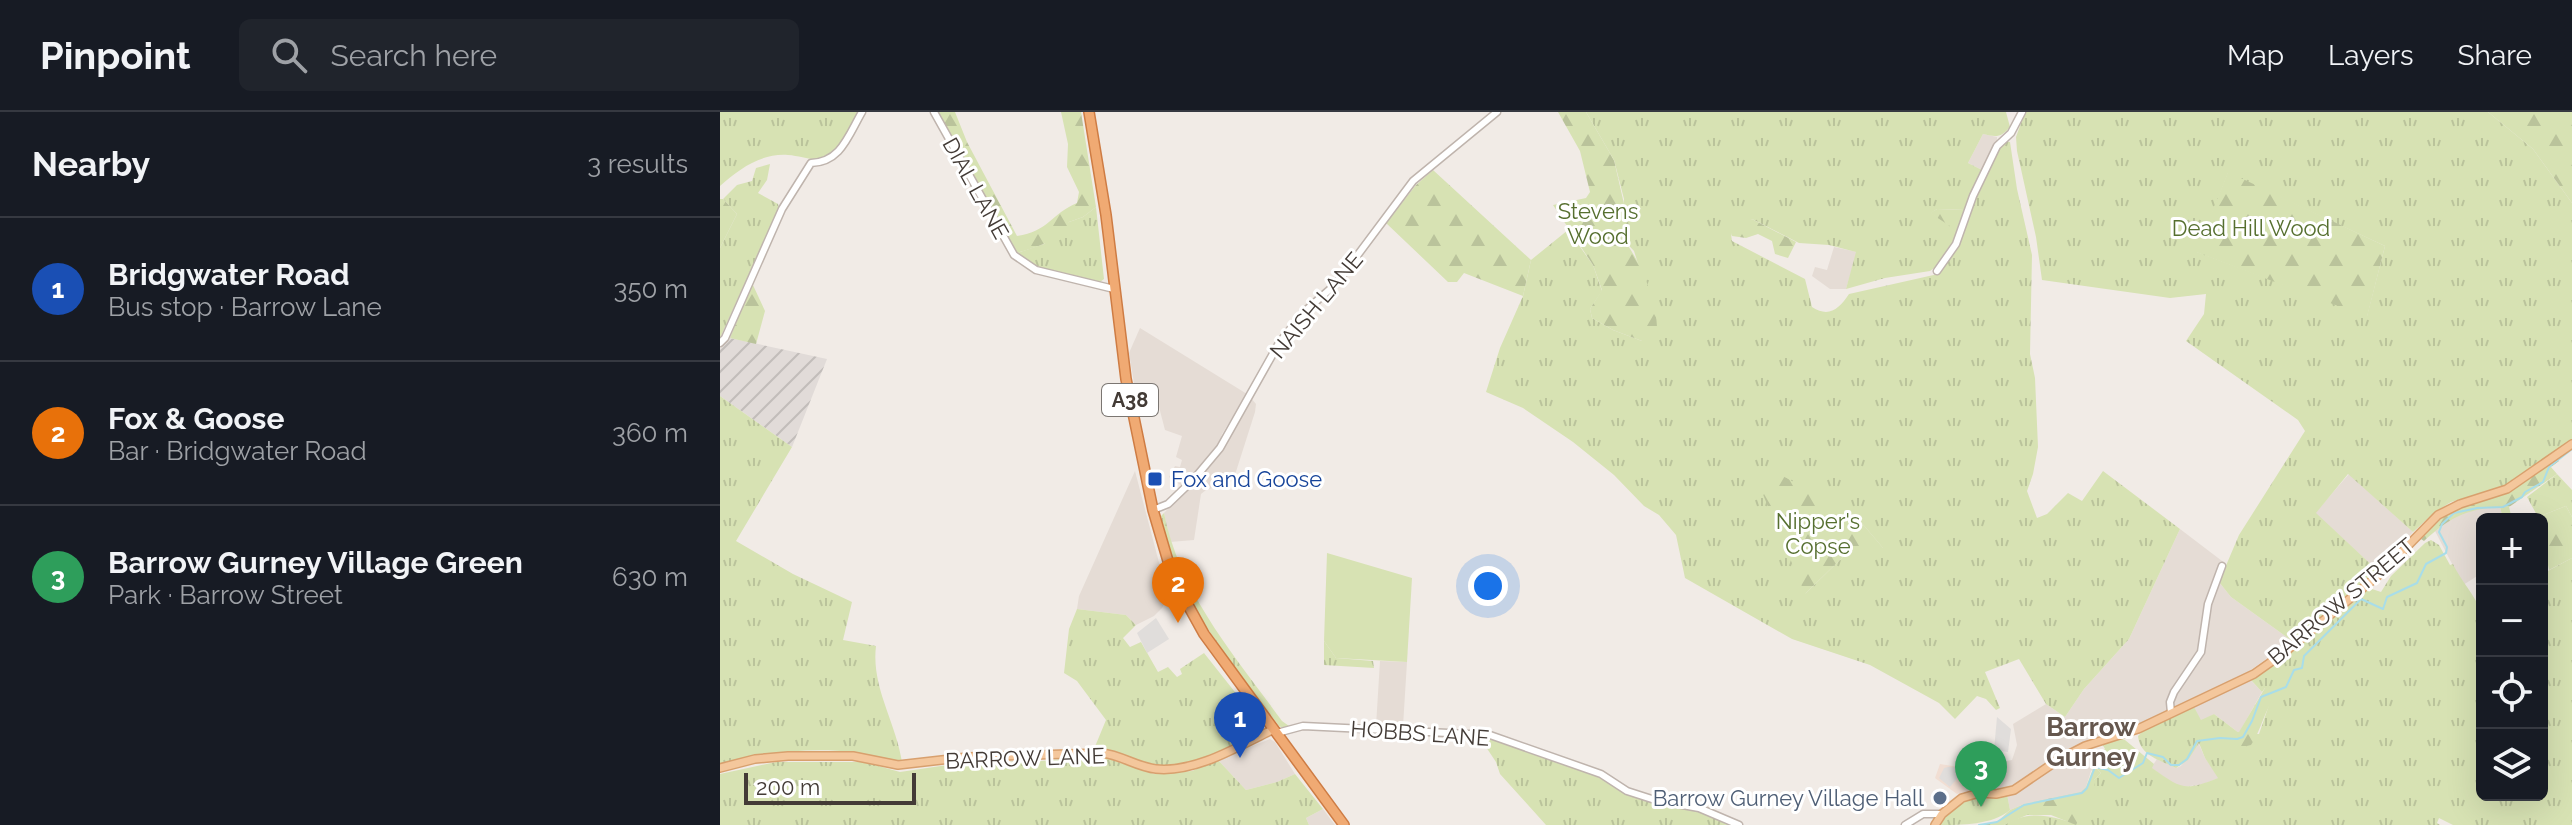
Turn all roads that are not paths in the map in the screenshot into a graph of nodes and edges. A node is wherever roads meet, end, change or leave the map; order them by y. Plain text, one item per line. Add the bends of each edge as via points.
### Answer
1 (862, 112) edge
2 (934, 112) edge
3 (1089, 112) edge
4 (1497, 112) edge
5 (2022, 112) edge
6 (1937, 271) dead end
7 (1114, 289) junction
8 (720, 343) edge
9 (2572, 444) edge
10 (1153, 510) junction
11 (2222, 566) dead end
12 (2171, 713) junction
13 (1276, 731) junction
14 (720, 768) edge
15 (1942, 814) junction
16 (1344, 825) edge
17 (1739, 825) edge
18 (1905, 825) edge
19 (1935, 825) edge

1 - 8 street via 840,151 826,163 811,163 782,209
2 - 7 street, DIAL LANE via 1014,255 1036,270
3 - 7 highway, A38
4 - 10 street, NAISH LANE via 1413,181 1336,284 1279,343 1220,448 1168,504
5 - 6 street via 1997,146 1962,231
7 - 10 highway, A38
9 - 12 main road, BARROW STREET via 2507,489 2444,511 2386,568 2285,652 2231,686
10 - 13 highway, A38 via 1167,563 1186,604
11 - 12 street via 2208,604 2201,652 2174,692
12 - 15 main road, BARROW STREET via 2085,746 2014,790 1968,795
13 - 14 main road, BARROW LANE via 1169,770 1102,753 898,765 853,756 788,756
13 - 16 highway, A38
13 - 17 street, HOBBS LANE via 1303,726 1490,735 1601,774 1627,791 1699,808
15 - 18 street via 1923,814
15 - 19 main road, BARROW STREET

